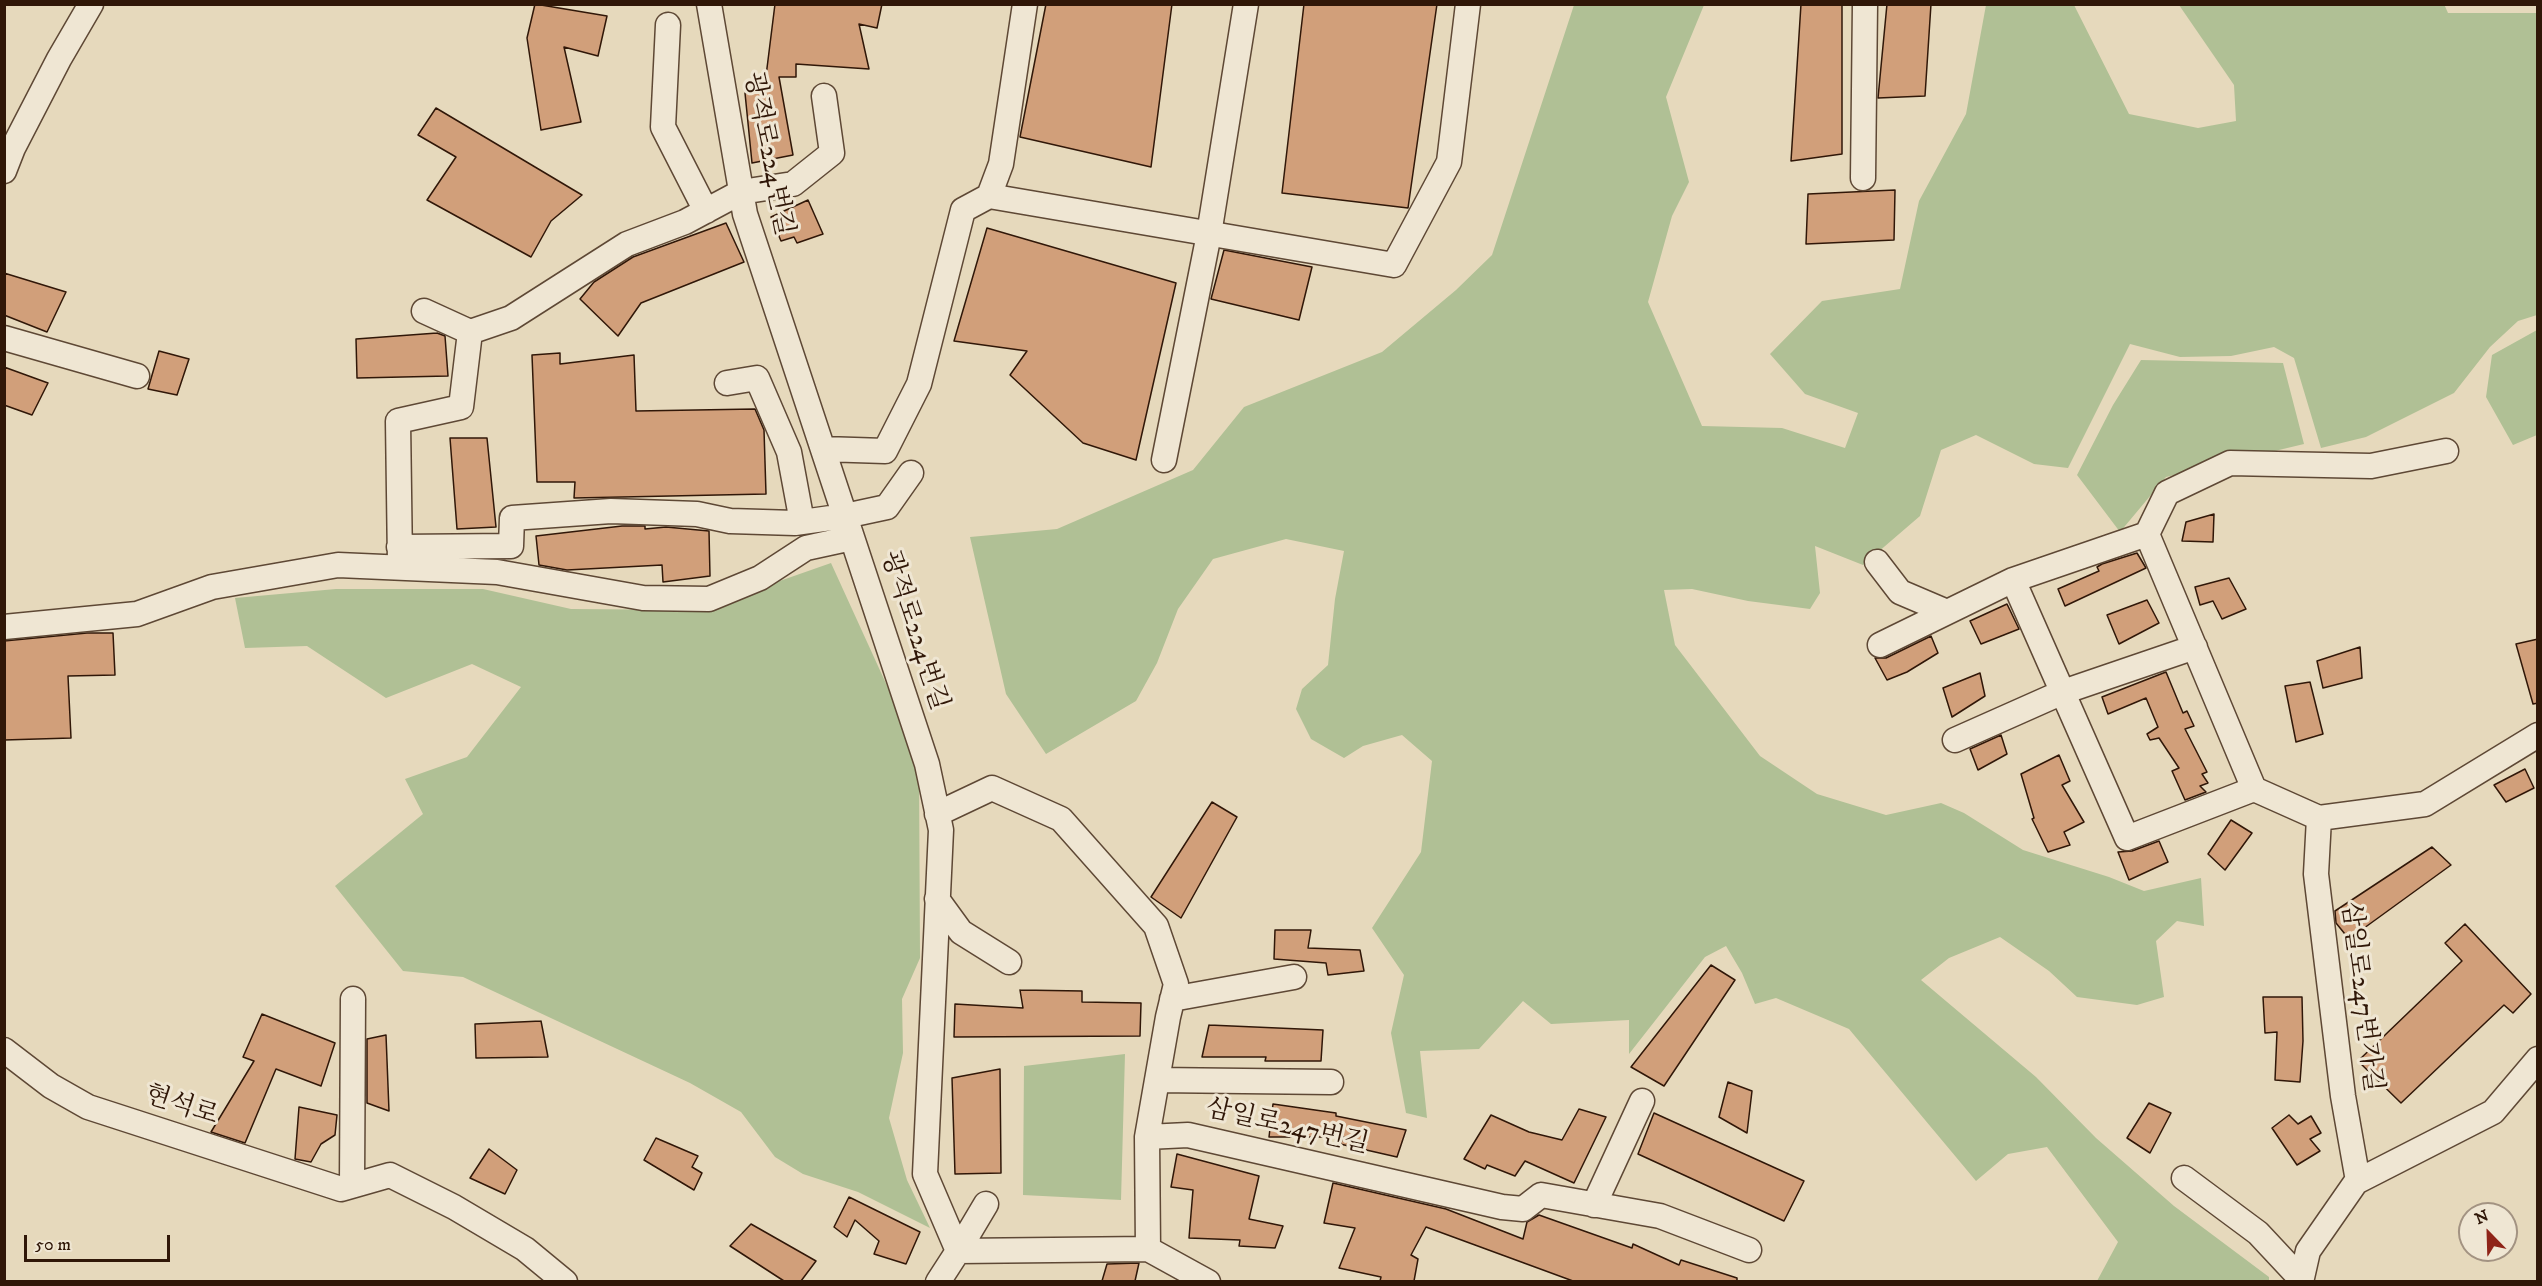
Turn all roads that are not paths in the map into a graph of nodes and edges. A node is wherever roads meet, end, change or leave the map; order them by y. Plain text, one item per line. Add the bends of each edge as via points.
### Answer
1 (91, 4) edge
2 (709, 4) edge
3 (1025, 4) edge
4 (1246, 4) edge
5 (1468, 4) edge
6 (1865, 4) edge
7 (668, 25) dead end
8 (824, 96) dead end
9 (4, 171) edge
10 (1863, 178) dead end
11 (741, 192) junction
12 (989, 196) junction
13 (706, 211) junction
14 (1209, 234) junction
15 (424, 311) dead end
16 (470, 333) junction
17 (4, 338) edge
18 (137, 375) dead end
19 (727, 383) dead end
20 (823, 448) junction
21 (2446, 451) dead end
22 (1164, 460) dead end
23 (911, 473) dead end
24 (802, 522) junction
25 (849, 527) junction
26 (2147, 534) junction
27 (400, 557) junction
28 (1877, 562) dead end
29 (2013, 580) junction
30 (1947, 612) junction
31 (4, 627) edge
32 (1880, 645) dead end
33 (2195, 647) junction
34 (2063, 692) junction
35 (2538, 735) edge
36 (1955, 740) dead end
37 (2254, 789) junction
38 (938, 814) junction
39 (2319, 818) junction
40 (937, 899) junction
41 (1009, 962) dead end
42 (1293, 977) dead end
43 (353, 999) dead end
44 (1172, 999) junction
45 (4, 1050) edge
46 (2538, 1059) edge
47 (1157, 1080) junction
48 (1331, 1082) dead end
49 (1642, 1101) dead end
50 (1147, 1137) junction
51 (2184, 1178) dead end
52 (2358, 1181) junction
53 (352, 1184) junction
54 (986, 1204) dead end
55 (1594, 1205) junction
56 (1148, 1249) junction
57 (1749, 1250) dead end
58 (958, 1251) junction
59 (2301, 1280) edge
60 (565, 1281) edge
61 (938, 1281) edge
62 (1208, 1281) edge

1 - 9 street
2 - 11 street, 광적로224번길
3 - 12 street via 1001,164
4 - 14 street
5 - 14 street via 1449,162 1395,265
6 - 10 street
7 - 13 street via 663,127
8 - 11 street via 832,153 792,184
11 - 13 street
11 - 20 street, 광적로224번길
12 - 14 street
12 - 20 street via 963,210 919,384 885,451
13 - 16 street via 627,244 511,318
14 - 22 street
15 - 16 street
16 - 27 street via 461,407 398,421
17 - 18 street
19 - 24 street via 757,378 789,452
20 - 25 street, 광적로224번길
21 - 26 street via 2372,465 2230,463 2168,493
23 - 25 street via 887,507
24 - 25 street
24 - 27 street via 730,521 698,514 611,511 512,518 511,546
25 - 27 street via 806,548 760,578 709,599 643,598
25 - 38 street, 광적로224번길 via 927,764
26 - 29 street
26 - 33 street
27 - 31 street via 212,587 137,614
28 - 30 street via 1900,592
29 - 30 street
29 - 34 street
30 - 32 street
33 - 34 street
33 - 37 street
34 - 36 street
34 - 37 street via 2127,838
35 - 39 street via 2425,804
37 - 39 street
38 - 40 street, 광적로224번길 via 941,830
38 - 44 street via 992,788 1061,819 1156,926 1176,984
39 - 52 street, 삼일로247번가길 via 2316,874 2343,1096
40 - 41 street via 962,932
40 - 58 street, 광적로224번길 via 925,1174
42 - 44 street
43 - 53 street
44 - 47 street
45 - 53 street, 현석로 via 51,1086 88,1107 341,1189
46 - 52 street via 2493,1112
47 - 48 street
47 - 50 street
49 - 55 street
50 - 55 street, 삼일로247번길 via 1188,1135 1523,1209 1541,1195
50 - 56 street
51 - 59 street via 2258,1233
52 - 59 street via 2308,1251
53 - 60 street via 390,1174 525,1249
54 - 58 street
55 - 57 street via 1660,1216
56 - 58 street
56 - 62 street
58 - 61 street

